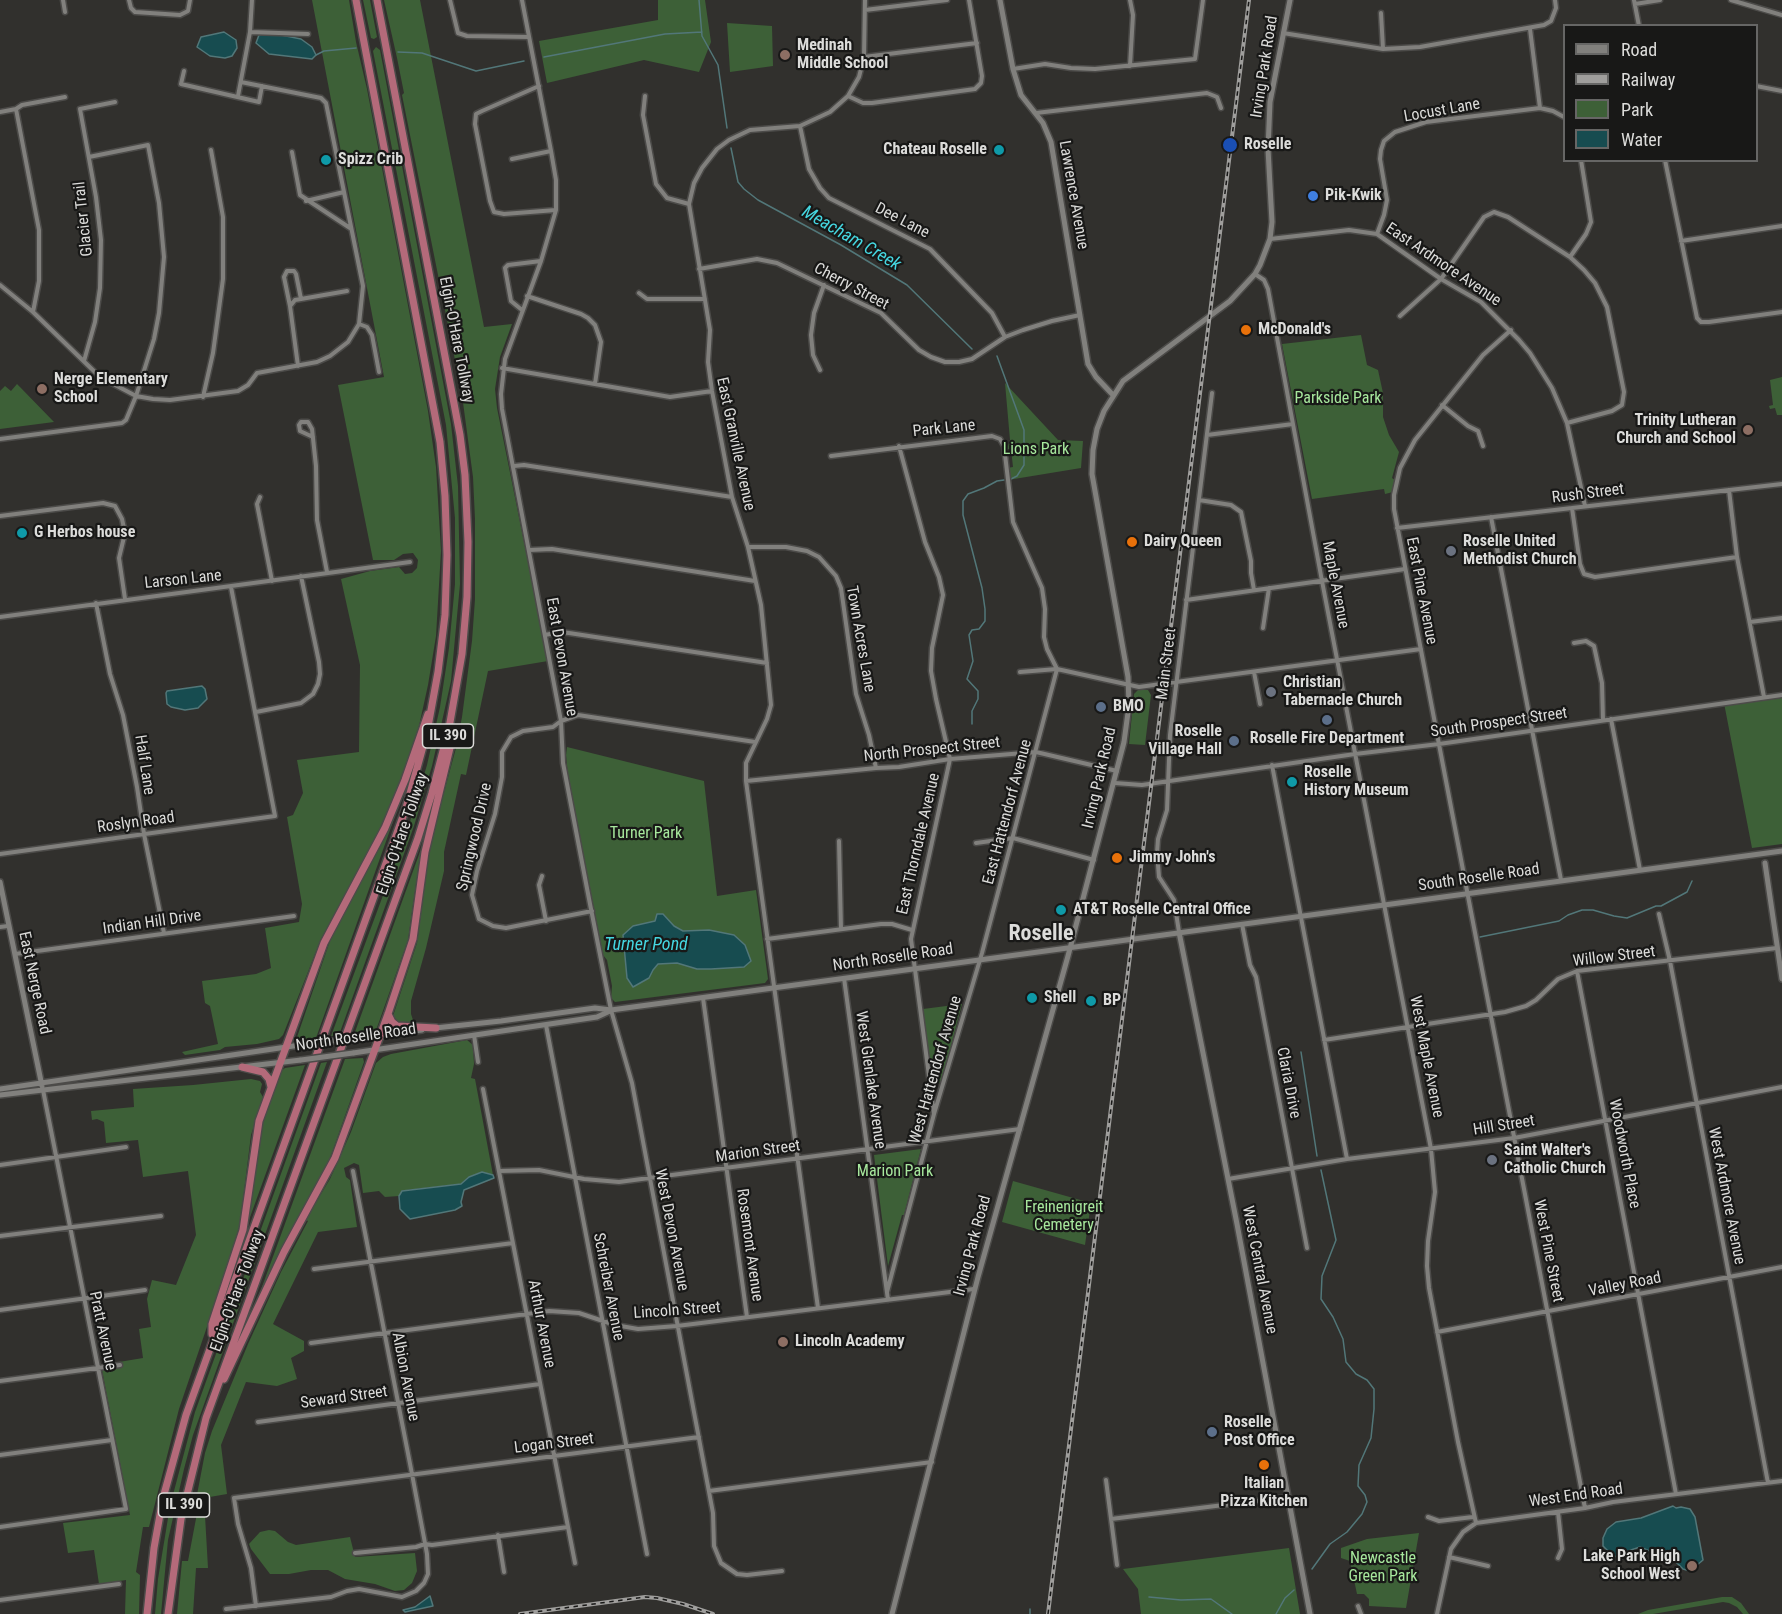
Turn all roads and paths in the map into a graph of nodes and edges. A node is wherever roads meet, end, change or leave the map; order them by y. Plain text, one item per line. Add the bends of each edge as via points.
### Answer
1 (63, 0) edge
2 (190, 0) edge
3 (252, 0) edge
4 (356, 0) edge
5 (377, 0) edge
6 (450, 0) edge
7 (522, 0) edge
8 (865, 0) edge
9 (947, 0) edge
10 (969, 0) edge
11 (1000, 0) edge
12 (1130, 0) edge
13 (1203, 0) edge
14 (1290, 0) edge
15 (1555, 0) edge
16 (1660, 0) edge
17 (1731, 0) edge
18 (129, 1) edge
19 (1635, 2) edge
20 (865, 9) junction
21 (65, 12) dead end
22 (1381, 13) dead end
23 (1782, 15) edge
24 (1639, 24) edge
25 (1530, 29) junction
26 (250, 32) junction
27 (1282, 33) junction
28 (308, 34) dead end
29 (530, 37) junction
30 (977, 43) junction
31 (1383, 49) junction
32 (864, 57) junction
33 (1130, 66) junction
34 (1013, 69) junction
35 (184, 71) dead end
36 (241, 82) junction
37 (262, 86) junction
38 (539, 86) junction
39 (1758, 86) edge
40 (1782, 91) edge
41 (238, 96) junction
42 (645, 96) dead end
43 (848, 96) junction
44 (65, 97) dead end
45 (115, 102) dead end
46 (1221, 108) dead end
47 (1540, 108) junction
48 (16, 109) junction
49 (0, 112) edge
50 (1036, 113) junction
51 (1563, 116) edge
52 (800, 126) junction
53 (211, 150) dead end
54 (551, 151) junction
55 (292, 152) dead end
56 (88, 157) junction
57 (512, 159) dead end
58 (1581, 162) edge
59 (1665, 162) edge
60 (344, 192) junction
61 (306, 201) junction
62 (689, 204) junction
63 (556, 210) junction
64 (1782, 226) edge
65 (351, 228) junction
66 (1377, 234) junction
67 (1270, 239) junction
68 (1681, 240) junction
69 (1570, 257) junction
70 (541, 261) junction
71 (699, 269) junction
72 (1255, 274) junction
73 (1441, 279) junction
74 (0, 285) edge
75 (824, 285) junction
76 (347, 291) dead end
77 (639, 293) dead end
78 (527, 296) junction
79 (705, 298) junction
80 (301, 299) junction
81 (290, 306) junction
82 (522, 310) junction
83 (33, 312) junction
84 (1782, 312) edge
85 (1080, 315) junction
86 (1400, 316) dead end
87 (359, 324) junction
88 (1511, 330) junction
89 (1005, 337) junction
90 (84, 361) junction
91 (298, 366) junction
92 (502, 368) junction
93 (820, 370) dead end
94 (379, 372) dead end
95 (595, 384) junction
96 (712, 391) junction
97 (1212, 393) dead end
98 (1113, 395) junction
99 (136, 396) junction
100 (203, 396) junction
101 (1442, 405) junction
102 (1567, 423) junction
103 (1293, 424) junction
104 (1207, 435) junction
105 (313, 437) junction
106 (0, 439) edge
107 (899, 446) junction
108 (1483, 446) dead end
109 (831, 456) dead end
110 (514, 466) junction
111 (1782, 484) edge
112 (1729, 490) junction
113 (732, 496) junction
114 (261, 497) dead end
115 (1198, 500) junction
116 (1584, 506) junction
117 (1572, 507) junction
118 (0, 516) edge
119 (1491, 517) junction
120 (1397, 528) junction
121 (748, 547) junction
122 (529, 550) junction
123 (1737, 557) junction
124 (410, 562) dead end
125 (1405, 569) junction
126 (327, 572) junction
127 (301, 576) junction
128 (272, 581) junction
129 (755, 581) junction
130 (1322, 581) junction
131 (231, 587) junction
132 (1269, 588) junction
133 (1254, 590) junction
134 (125, 599) junction
135 (1186, 600) junction
136 (96, 603) junction
137 (0, 617) edge
138 (1782, 618) edge
139 (1750, 622) junction
140 (1263, 628) dead end
141 (545, 635) junction
142 (1574, 643) dead end
143 (1421, 649) junction
144 (1337, 660) junction
145 (767, 663) junction
146 (1057, 669) junction
147 (1020, 672) dead end
148 (1254, 672) junction
149 (1177, 682) junction
150 (1128, 686) junction
151 (1782, 694) edge
152 (1764, 697) junction
153 (432, 704) junction
154 (1260, 704) dead end
155 (256, 712) junction
156 (1611, 719) junction
157 (1603, 720) junction
158 (561, 721) junction
159 (450, 728) junction
160 (1532, 731) junction
161 (755, 742) junction
162 (1439, 744) junction
163 (1036, 752) junction
164 (1355, 753) junction
165 (950, 759) junction
166 (1272, 765) junction
167 (876, 768) junction
168 (1118, 771) junction
169 (1169, 780) junction
170 (746, 781) junction
171 (1115, 783) junction
172 (144, 834) junction
173 (1013, 838) junction
174 (839, 840) dead end
175 (976, 843) dead end
176 (1782, 851) edge
177 (0, 854) edge
178 (1764, 854) junction
179 (1094, 860) junction
180 (1765, 862) joint
181 (1640, 870) junction
182 (542, 876) dead end
183 (1561, 880) junction
184 (0, 882) edge
185 (1468, 893) junction
186 (1385, 904) junction
187 (592, 911) junction
188 (1659, 914) dead end
189 (294, 916) dead end
190 (1301, 916) junction
191 (546, 921) junction
192 (1242, 924) junction
193 (9, 926) junction
194 (0, 927) edge
195 (841, 929) junction
196 (912, 930) junction
197 (1179, 932) junction
198 (164, 933) junction
199 (767, 939) junction
200 (1070, 947) junction
201 (1777, 948) junction
202 (15, 954) junction
203 (980, 960) junction
204 (1670, 961) junction
205 (915, 969) junction
206 (1577, 971) junction
207 (844, 978) junction
208 (1782, 979) edge
209 (774, 988) junction
210 (704, 998) junction
211 (611, 1010) junction
212 (388, 1014) junction
213 (1491, 1014) junction
214 (546, 1025) junction
215 (436, 1028) junction
216 (1408, 1028) junction
217 (380, 1035) junction
218 (474, 1035) junction
219 (1324, 1040) junction
220 (285, 1047) junction
221 (375, 1050) junction
222 (478, 1062) dead end
223 (279, 1063) junction
224 (242, 1067) junction
225 (42, 1083) junction
226 (271, 1087) junction
227 (1782, 1087) edge
228 (0, 1089) edge
229 (483, 1089) dead end
230 (43, 1090) junction
231 (0, 1095) edge
232 (1697, 1103) junction
233 (934, 1114) junction
234 (1606, 1121) junction
235 (1020, 1129) junction
236 (1514, 1138) junction
237 (928, 1141) junction
238 (126, 1147) dead end
239 (867, 1149) junction
240 (1431, 1149) junction
241 (57, 1157) junction
242 (797, 1159) junction
243 (1347, 1159) junction
244 (0, 1165) edge
245 (1292, 1167) junction
246 (727, 1168) junction
247 (353, 1171) dead end
248 (499, 1171) junction
249 (574, 1176) junction
250 (650, 1179) junction
251 (1228, 1179) junction
252 (161, 1216) dead end
253 (69, 1227) junction
254 (0, 1236) edge
255 (513, 1243) junction
256 (1307, 1248) dead end
257 (371, 1261) junction
258 (1782, 1267) edge
259 (314, 1269) dead end
260 (1729, 1277) junction
261 (975, 1289) junction
262 (145, 1290) dead end
263 (887, 1292) junction
264 (1638, 1295) junction
265 (83, 1298) junction
266 (888, 1300) junction
267 (818, 1308) junction
268 (0, 1310) edge
269 (1547, 1312) junction
270 (527, 1313) junction
271 (747, 1317) junction
272 (602, 1320) junction
273 (677, 1326) junction
274 (1437, 1332) junction
275 (384, 1333) junction
276 (212, 1341) junction
277 (310, 1343) dead end
278 (120, 1365) dead end
279 (98, 1368) junction
280 (0, 1381) edge
281 (540, 1384) junction
282 (213, 1400) junction
283 (398, 1403) junction
284 (258, 1422) dead end
285 (699, 1437) junction
286 (112, 1440) junction
287 (627, 1447) junction
288 (0, 1455) edge
289 (554, 1456) junction
290 (932, 1462) junction
291 (412, 1474) junction
292 (1106, 1480) dead end
293 (1782, 1481) edge
294 (1768, 1483) junction
295 (709, 1491) junction
296 (1676, 1494) junction
297 (1288, 1497) junction
298 (1585, 1508) junction
299 (1558, 1512) junction
300 (1428, 1516) dead end
301 (1473, 1517) junction
302 (1111, 1519) junction
303 (1476, 1523) junction
304 (0, 1527) edge
305 (568, 1527) junction
306 (498, 1535) junction
307 (425, 1544) junction
308 (355, 1552) dead end
309 (647, 1554) dead end
310 (1449, 1557) junction
311 (1558, 1558) dead end
312 (575, 1563) dead end
313 (1117, 1566) dead end
314 (1488, 1566) dead end
315 (782, 1571) dead end
316 (504, 1572) dead end
317 (119, 1584) dead end
318 (0, 1600) edge
319 (256, 1606) junction
320 (1359, 1606) dead end
321 (226, 1609) dead end
322 (147, 1614) edge
323 (168, 1614) edge
324 (892, 1614) edge
325 (1310, 1614) edge
326 (1361, 1614) edge
327 (1437, 1614) edge

1 - 21 street
2 - 18 street via 188,11 180,15 135,12
3 - 26 street
4 - 153 highway, Elgin-O'Hare Tollway / IL 390 via 443,466 446,583
5 - 159 highway, Elgin-O'Hare Tollway / IL 390 via 453,393 465,475 467,597
6 - 29 street via 458,33
7 - 29 street, East Devon Avenue
8 - 20 street, East Granville Avenue
9 - 20 street
10 - 30 street
11 - 34 main road, Lawrence Avenue
12 - 33 street
13 - 33 street via 1195,59
14 - 27 main road, Irving Park Road
15 - 25 street via 1551,21
16 - 19 street
17 - 23 street
19 - 24 street
20 - 32 street, East Granville Avenue
22 - 31 street
25 - 31 street via 1420,47
25 - 47 street
26 - 28 street
26 - 36 street
27 - 31 street
27 - 67 main road, Irving Park Road via 1270,102
29 - 38 street, East Devon Avenue
30 - 32 street
30 - 43 street via 982,76 970,92 872,104
32 - 43 street, East Granville Avenue
33 - 34 street via 1084,69 1039,64
34 - 50 main road, Lawrence Avenue via 1021,95
35 - 41 street via 182,84
36 - 37 street
36 - 41 street
37 - 41 street via 259,102
37 - 60 street via 321,98 326,103
38 - 54 street, East Devon Avenue
38 - 63 street via 476,114 475,124 495,212
39 - 40 street
42 - 62 street via 643,115 656,184 667,198
43 - 52 street, East Granville Avenue via 830,112
44 - 48 street
45 - 56 street, Glacier Trail via 80,109
46 - 50 street via 1217,97 1207,93
47 - 51 street, Locust Lane
47 - 66 street, Locust Lane via 1426,122 1391,135 1381,150 1387,200
48 - 49 street
48 - 83 street via 39,230 39,281
50 - 85 main road, Lawrence Avenue via 1051,142
52 - 62 street, East Granville Avenue via 750,130 729,140 707,159 694,183
52 - 89 street, Dee Lane via 809,169 817,185 841,205 930,249 988,308
53 - 100 street via 223,217 223,279
54 - 57 street
54 - 63 street, East Devon Avenue
55 - 61 street via 300,195
56 - 90 street, Glacier Trail via 100,226 101,268 95,322
56 - 99 street via 148,145 164,256 154,339
58 - 69 street via 1591,222
59 - 68 street
60 - 61 street
60 - 65 street
61 - 65 street
62 - 71 street, East Granville Avenue
63 - 70 street, East Devon Avenue
64 - 68 street
65 - 87 street via 363,286
66 - 67 street, East Ardmore Avenue via 1349,230
66 - 73 street, East Ardmore Avenue
67 - 72 main road, Irving Park Road
68 - 84 street via 1694,310 1701,322
69 - 73 street via 1494,212 1484,217
69 - 102 street via 1595,283 1607,307 1624,392 1622,405 1612,411
70 - 78 street, East Devon Avenue
70 - 82 street via 505,268 511,301
71 - 75 street, Cherry Street via 763,259
71 - 79 street, East Granville Avenue
72 - 98 main road, Irving Park Road via 1230,301 1123,381
72 - 103 street, Maple Avenue via 1269,289
73 - 86 street
73 - 88 street, East Ardmore Avenue via 1481,302
74 - 83 street
75 - 89 street, Cherry Street via 881,313 919,350 939,360 959,362 972,358
75 - 93 street via 811,335 813,356
76 - 80 street
77 - 79 street via 647,299
78 - 82 street, East Devon Avenue
78 - 95 street via 580,314 595,325 601,347
79 - 96 street, East Granville Avenue
80 - 81 street
80 - 81 street via 296,274 287,270 284,277
81 - 91 street
82 - 92 street, East Devon Avenue
83 - 90 street
85 - 89 street, Cherry Street via 1035,325
85 - 98 main road, Lawrence Avenue via 1089,364
87 - 91 street via 348,342 330,356
87 - 94 street via 372,335
88 - 101 street, East Pine Avenue via 1483,355
88 - 102 street, East Ardmore Avenue via 1543,373
90 - 99 street via 108,382
91 - 100 street via 260,372 238,391
92 - 95 street
92 - 110 street, East Devon Avenue via 502,409
95 - 96 street via 670,397
96 - 113 street, East Granville Avenue
97 - 104 street, Main Street
98 - 150 main road, Irving Park Road via 1097,429 1092,474
99 - 100 street via 170,400
99 - 106 street via 122,423
101 - 108 street via 1478,431
101 - 120 street, East Pine Avenue via 1415,440 1400,468 1393,503
102 - 116 street, East Ardmore Avenue
103 - 104 street
103 - 130 street, Maple Avenue
104 - 115 street, Main Street
105 - 105 street via 311,423 301,422 300,431
105 - 126 street via 317,520
107 - 109 street, Park Lane
107 - 146 street, Park Lane via 992,436 1000,439 1013,522 1042,588 1044,637
107 - 165 street, East Thorndale Avenue via 942,588 931,671
110 - 113 street
110 - 122 street, East Devon Avenue
111 - 112 street, Rush Street
112 - 116 street, Rush Street
112 - 123 street
113 - 121 street, East Granville Avenue
114 - 128 street via 257,504
115 - 133 street via 1232,505 1241,512
115 - 135 street, Main Street
116 - 117 street, Rush Street
117 - 119 street, Rush Street
117 - 123 street via 1584,574 1595,577
118 - 134 street via 103,503 114,506 125,533 119,558
119 - 120 street, Rush Street
119 - 160 street
120 - 125 street, East Pine Avenue
121 - 129 street, East Granville Avenue
121 - 167 street, Town Acres Lane via 807,550 837,576 856,694
122 - 129 street via 552,549
122 - 141 street, East Devon Avenue
123 - 139 street
124 - 126 street, Larson Lane
125 - 130 street
125 - 143 street, East Pine Avenue
126 - 127 street, Larson Lane
127 - 128 street, Larson Lane
127 - 155 street via 319,662 318,684 301,703
128 - 131 street, Larson Lane
129 - 145 street, East Granville Avenue
130 - 132 street
130 - 144 street, Maple Avenue
131 - 134 street, Larson Lane
131 - 155 street
132 - 133 street
132 - 140 street
133 - 135 street
134 - 136 street, Larson Lane
135 - 149 street, Main Street
136 - 137 street, Larson Lane
136 - 172 street, Half Lane via 110,674 123,714
138 - 139 street
139 - 152 street
141 - 145 street via 569,633
141 - 158 street, East Devon Avenue
142 - 157 street via 1586,641 1594,646 1602,682
143 - 144 street
143 - 162 street, East Pine Avenue
144 - 148 street
144 - 164 street, Maple Avenue
145 - 161 street, East Granville Avenue via 771,705
146 - 147 street
146 - 150 street
146 - 163 street, East Hattendorf Avenue
148 - 149 street
148 - 154 street
149 - 150 street
149 - 169 street, Main Street
150 - 168 main road, Irving Park Road via 1127,726
151 - 152 street, South Prospect Street
152 - 156 street, South Prospect Street
153 - 220 highway via 396,803 324,943
153 - 276 highway, Elgin-O'Hare Tollway / IL 390 via 406,808
155 - 172 street, Roslyn Road via 275,816
156 - 157 street, South Prospect Street
156 - 181 street
157 - 160 street, South Prospect Street
158 - 161 street, Springwood Drive via 586,716
158 - 187 street, East Devon Avenue via 563,763
158 - 191 street, Springwood Drive via 553,727 517,734 504,747 495,814 472,895 479,919 492,926 506,928
159 - 212 highway via 450,748 427,839 413,939
159 - 282 highway, Elgin-O'Hare Tollway / IL 390 via 418,838
160 - 162 street, South Prospect Street
160 - 183 street
161 - 170 street, East Granville Avenue via 747,763
162 - 164 street, South Prospect Street
162 - 185 street, East Pine Avenue
163 - 165 street, North Prospect Street
163 - 168 street, North Prospect Street
163 - 173 street, East Hattendorf Avenue
164 - 166 street, South Prospect Street
164 - 186 street, Maple Avenue
165 - 167 street, North Prospect Street
165 - 196 street, East Thorndale Avenue
166 - 169 street, South Prospect Street
166 - 190 street
167 - 170 street, North Prospect Street
168 - 171 main road, Irving Park Road
169 - 171 street, South Prospect Street
169 - 197 street, Main Street via 1157,866 1173,900
170 - 199 street, East Granville Avenue
171 - 179 main road, Irving Park Road
172 - 177 street, Roslyn Road
172 - 198 street, Half Lane
173 - 175 street
173 - 179 street
173 - 203 street, East Hattendorf Avenue
174 - 195 street
176 - 178 main road, South Roselle Road
178 - 180 street
178 - 181 main road, South Roselle Road
179 - 200 main road, Irving Park Road
180 - 201 main road
181 - 183 main road, South Roselle Road
182 - 191 street via 539,885
183 - 185 main road, South Roselle Road
184 - 193 main road, East Nerge Road
185 - 186 main road, South Roselle Road
185 - 213 street, West Pine Street
186 - 190 main road, South Roselle Road
186 - 216 street, West Maple Avenue
187 - 191 street, Springwood Drive
187 - 211 street, East Devon Avenue
188 - 204 street, West Ardmore Avenue
189 - 198 street, Indian Hill Drive
190 - 192 main road, South Roselle Road
190 - 219 street
192 - 197 main road, South Roselle Road
192 - 245 street, Claria Drive via 1256,977
193 - 194 street
193 - 202 main road, East Nerge Road
195 - 196 street via 886,924
195 - 199 street
196 - 205 street, East Thorndale Avenue
197 - 200 main road, North Roselle Road
197 - 251 main road, West Central Avenue
198 - 202 street, Indian Hill Drive
199 - 209 street, East Granville Avenue
200 - 203 main road, North Roselle Road
200 - 235 main road, Irving Park Road
201 - 204 street, Willow Street
201 - 208 main road
202 - 225 main road, East Nerge Road
203 - 205 main road, North Roselle Road
203 - 233 street, West Hattendorf Avenue
204 - 206 street, Willow Street
204 - 232 street, West Ardmore Avenue
205 - 207 main road, North Roselle Road
205 - 233 street, East Thorndale Avenue
206 - 213 street, Willow Street via 1558,979 1526,1006
206 - 234 street, Woodworth Place
207 - 209 main road, North Roselle Road
207 - 239 street, West Glenlake Avenue
209 - 210 main road, North Roselle Road
209 - 242 street, East Granville Avenue
210 - 211 main road, North Roselle Road
210 - 246 street, Rosemont Avenue
211 - 214 main road, North Roselle Road via 597,1017
211 - 215 main road, North Roselle Road via 596,1008
211 - 250 street, West Devon Avenue via 632,1083
212 - 215 highway via 397,1026
212 - 217 highway
213 - 216 street, Willow Street
213 - 236 street, West Pine Street
214 - 218 main road, North Roselle Road
214 - 249 street, Schreiber Avenue
215 - 217 main road, North Roselle Road
216 - 219 street, Willow Street
216 - 240 street, West Maple Avenue
217 - 220 main road, North Roselle Road, bridge
217 - 221 highway
218 - 221 main road, North Roselle Road
218 - 222 street
219 - 243 street
220 - 223 highway
220 - 225 main road, North Roselle Road
221 - 223 main road, North Roselle Road, bridge
221 - 282 highway via 335,1158
223 - 224 main road, North Roselle Road
223 - 226 highway
224 - 226 highway via 263,1072
224 - 230 main road, North Roselle Road
225 - 228 main road
225 - 230 main road, East Nerge Road
226 - 276 highway via 255,1137 243,1230 212,1324
227 - 232 street, Hill Street
229 - 248 street, Arthur Avenue
230 - 231 main road
230 - 241 street, Pratt Avenue
232 - 234 street, Hill Street
232 - 260 street, West Ardmore Avenue
233 - 237 street, West Hattendorf Avenue
234 - 236 street, Hill Street
234 - 264 street, Woodworth Place
235 - 237 street, Marion Street
235 - 261 main road, Irving Park Road
236 - 240 street, Hill Street
236 - 269 street, West Pine Street
237 - 239 street, Marion Street
237 - 263 street, West Hattendorf Avenue
238 - 241 street
239 - 242 street, Marion Street
239 - 263 street, West Glenlake Avenue
240 - 243 street, Hill Street
240 - 274 street, West Maple Avenue via 1435,1192 1427,1266
241 - 244 street
241 - 253 street, Pratt Avenue
242 - 246 street, Marion Street
242 - 267 street, East Granville Avenue
243 - 245 street, Hill Street
245 - 251 street, Hill Street
245 - 256 street, Claria Drive
246 - 250 street, Marion Street
246 - 271 street, Rosemont Avenue
247 - 257 street, Albion Avenue
248 - 249 street, Marion Street via 539,1170
248 - 255 street, Arthur Avenue
249 - 250 street, Marion Street via 611,1182
249 - 272 street, Schreiber Avenue
250 - 273 street, West Devon Avenue
251 - 297 main road, West Central Avenue
252 - 253 street
253 - 254 street
253 - 265 street, Pratt Avenue
255 - 257 street
255 - 270 street, Arthur Avenue
257 - 259 street
257 - 275 street, Albion Avenue
258 - 260 street, Valley Road
260 - 264 street, Valley Road
260 - 294 street, West Ardmore Avenue
261 - 266 street, Lincoln Street
261 - 290 main road, Irving Park Road
262 - 265 street
263 - 266 street, West Glenlake Avenue
264 - 269 street, Valley Road
264 - 296 street, Woodworth Place
265 - 268 street
265 - 279 street, Pratt Avenue
266 - 267 street, Lincoln Street
267 - 271 street, Lincoln Street
269 - 274 street, Valley Road
269 - 298 street, West Pine Street
270 - 272 street, Lincoln Street via 579,1313
270 - 275 street, Lincoln Street
270 - 281 street, Arthur Avenue
271 - 273 street, Lincoln Street
272 - 273 street, Lincoln Street via 639,1329
272 - 287 street, Schreiber Avenue
273 - 285 street, West Devon Avenue
274 - 301 street
275 - 277 street, Lincoln Street
275 - 283 street, Albion Avenue
276 - 322 highway, Elgin-O'Hare Tollway / IL 390 via 167,1482
278 - 279 street
279 - 280 street
279 - 286 street, Pratt Avenue
281 - 283 street, Seward Street
281 - 289 street, Arthur Avenue
282 - 323 highway, Elgin-O'Hare Tollway / IL 390 via 181,1519
283 - 284 street, Seward Street
283 - 291 street, Albion Avenue
285 - 287 street, Logan Street
285 - 295 street, West Devon Avenue
286 - 288 street
286 - 304 street, Pratt Avenue via 126,1509
287 - 289 street, Logan Street
287 - 309 street, Schreiber Avenue
289 - 291 street, Logan Street
289 - 305 street, Arthur Avenue
290 - 295 street
290 - 324 main road, Irving Park Road
291 - 307 street, Albion Avenue
291 - 319 street, Logan Street via 234,1498
292 - 302 street
293 - 294 street, West End Road
294 - 296 street, West End Road
295 - 315 street, West Devon Avenue via 714,1546 721,1563 742,1575
296 - 298 street, West End Road
297 - 302 street
297 - 325 main road, West Central Avenue
298 - 299 street, West End Road
299 - 303 street, West End Road
299 - 311 street via 1562,1549
300 - 301 street via 1439,1521
301 - 303 street
302 - 313 street
303 - 310 street via 1456,1540
305 - 306 street
305 - 312 street, Arthur Avenue
306 - 307 street
306 - 316 street
307 - 308 street
307 - 319 street, Albion Avenue via 428,1570 422,1586 402,1597 359,1589 331,1597
310 - 314 street
310 - 327 street
317 - 318 street
319 - 321 street
320 - 326 street

